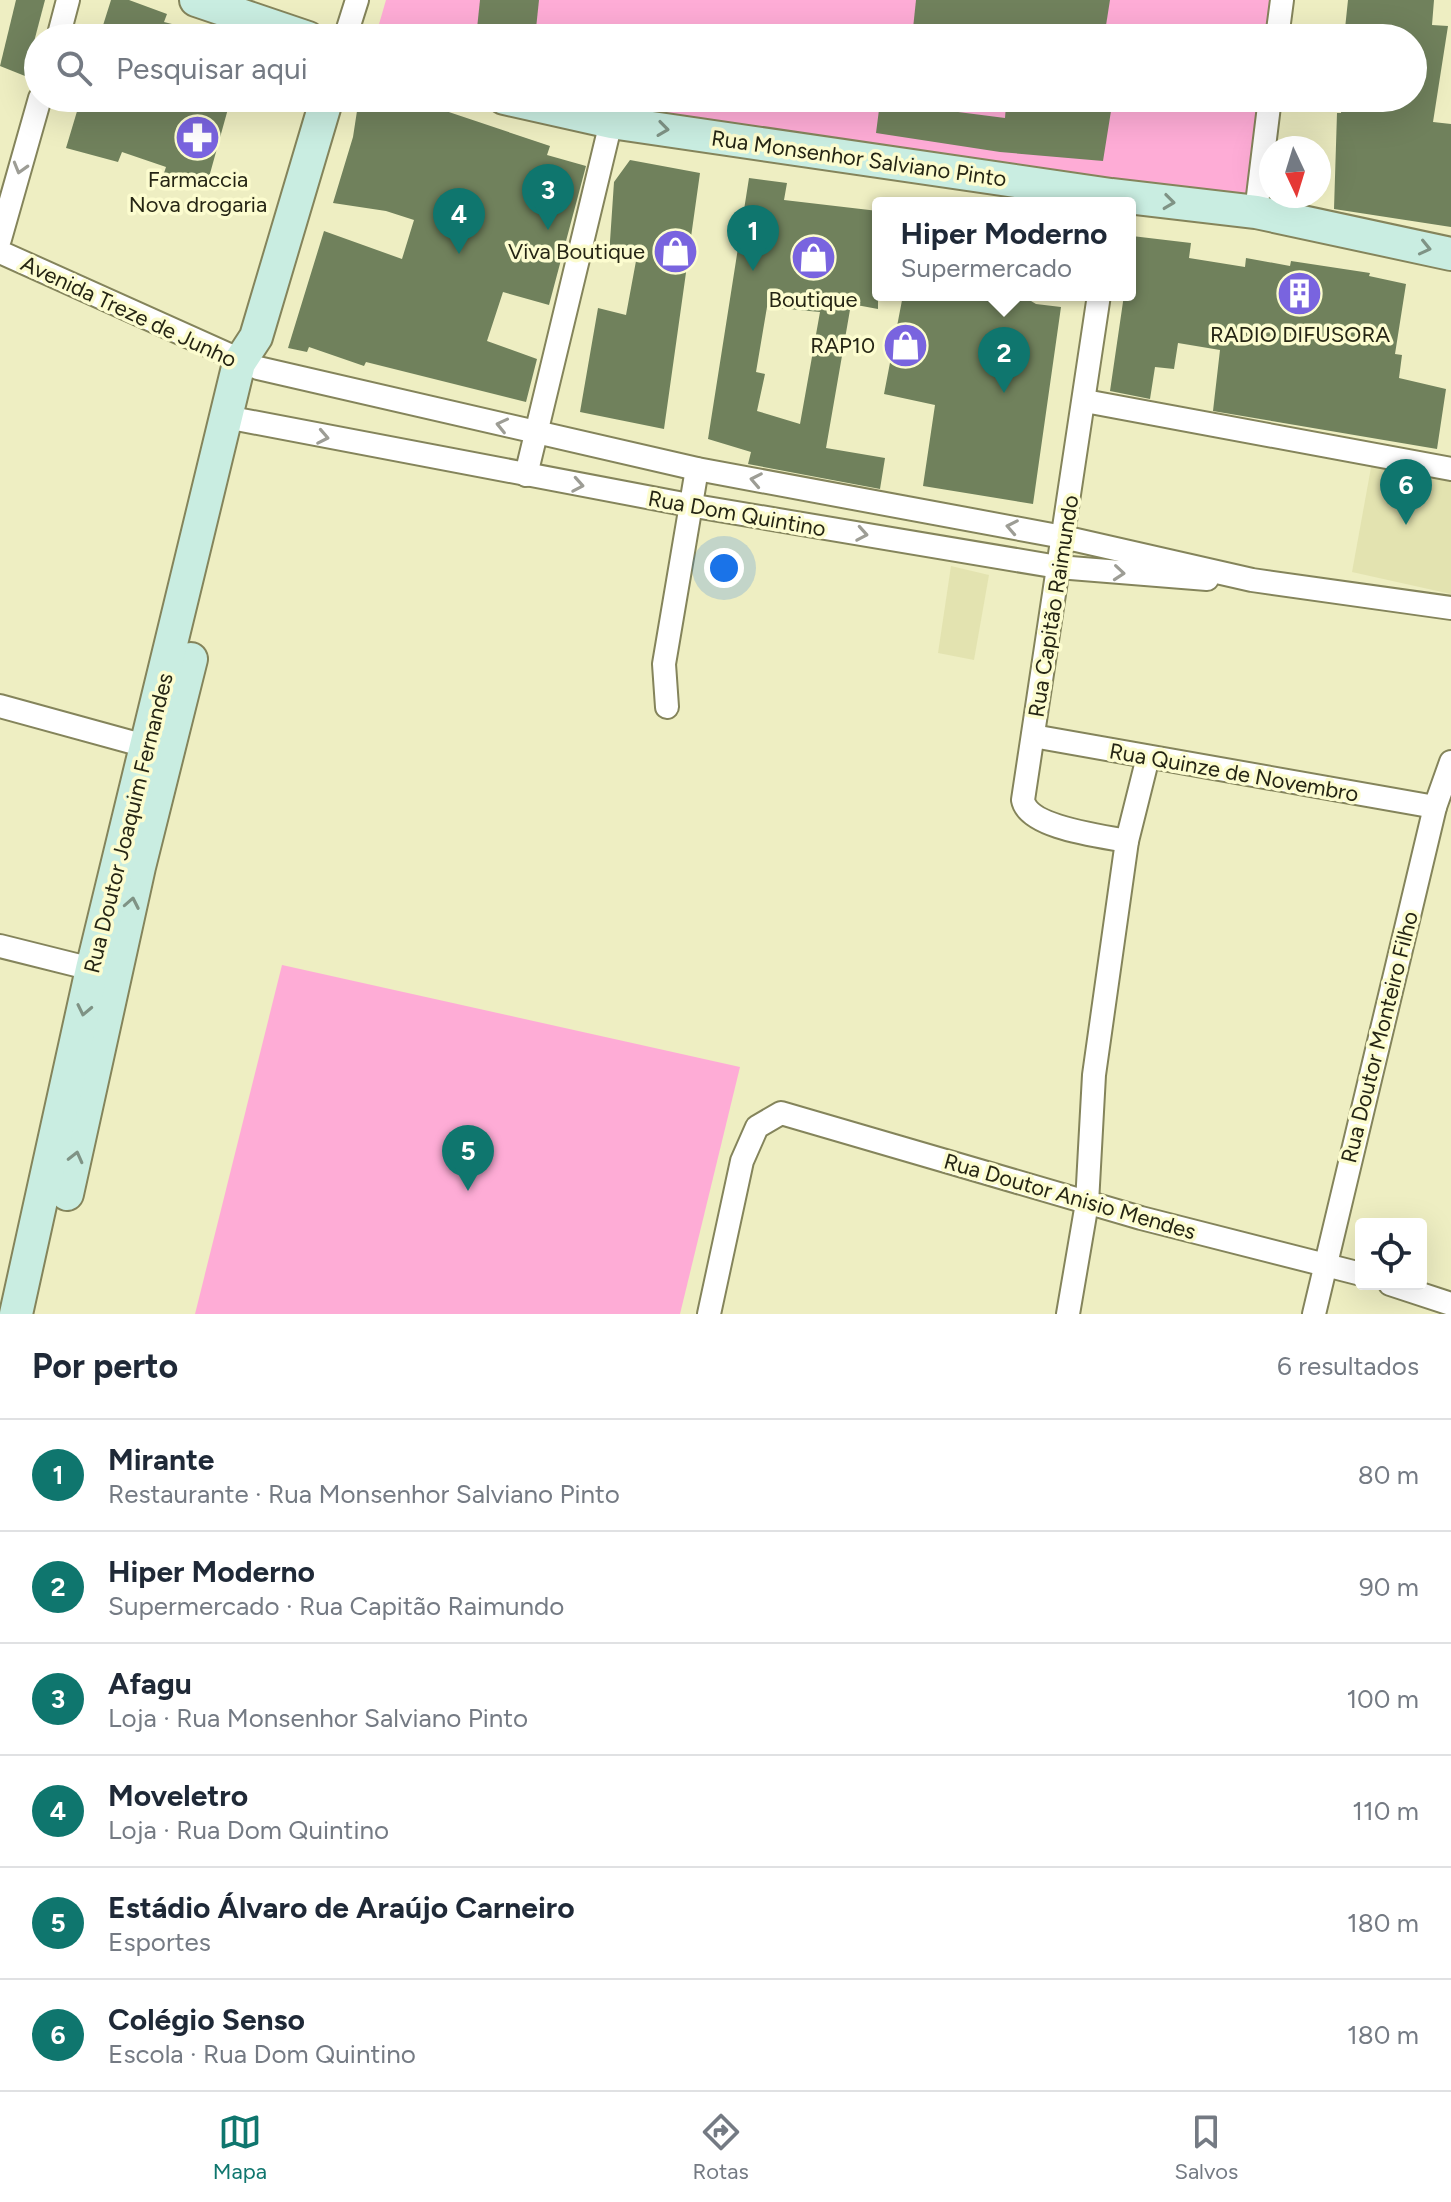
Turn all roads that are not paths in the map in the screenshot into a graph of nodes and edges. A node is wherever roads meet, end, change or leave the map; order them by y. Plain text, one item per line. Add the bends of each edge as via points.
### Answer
1 (68, 0) edge
2 (196, 0) edge
3 (357, 0) edge
4 (1282, 0) edge
5 (62, 24) edge
6 (267, 24) edge
7 (349, 24) edge
8 (1279, 24) edge
9 (36, 112) edge
10 (323, 112) edge
11 (566, 112) edge
12 (1268, 112) edge
13 (611, 122) junction
14 (1097, 197) edge
15 (1136, 201) edge
16 (1256, 212) junction
17 (0, 239) edge
18 (0, 252) edge
19 (1451, 254) edge
20 (1098, 301) edge
21 (251, 356) junction
22 (1085, 401) junction
23 (236, 420) junction
24 (535, 433) junction
25 (697, 469) junction
26 (1451, 469) edge
27 (526, 475) junction
28 (689, 505) junction
29 (1063, 537) junction
30 (1058, 567) junction
31 (1252, 580) junction
32 (1451, 608) edge
33 (0, 706) edge
34 (667, 707) dead end
35 (1033, 736) junction
36 (158, 749) junction
37 (1148, 757) junction
38 (1451, 762) edge
39 (1435, 807) junction
40 (1127, 841) junction
41 (0, 946) edge
42 (92, 969) junction
43 (1087, 1203) junction
44 (1328, 1263) junction
45 (1355, 1272) edge
46 (1408, 1290) edge
47 (1451, 1304) edge
48 (16, 1314) edge
49 (38, 1314) edge
50 (709, 1314) edge
51 (1068, 1314) edge
52 (1314, 1314) edge

1 - 5 street
2 - 6 street
3 - 7 street
4 - 8 street
9 -> 17 street
10 - 21 street, Rua Doutor Joaquim Fernandes
11 - 13 street, Rua Monsenhor Salviano Pinto
12 - 16 street
13 -> 14 street, Rua Monsenhor Salviano Pinto
13 - 24 street
15 -> 16 street, Rua Monsenhor Salviano Pinto
16 -> 19 street, Rua Monsenhor Salviano Pinto
18 - 21 street, Avenida Treze de Junho
20 - 22 street, Rua Capitão Raimundo
21 - 23 street, Rua Doutor Joaquim Fernandes
24 -> 21 street, Rua Dom Quintino
22 - 26 street
22 - 29 street, Rua Capitão Raimundo
23 -> 27 street, Rua Dom Quintino
23 - 36 street, Rua Doutor Joaquim Fernandes
24 - 25 street, Rua Dom Quintino
24 - 27 street
25 - 28 street
29 -> 25 street, Rua Dom Quintino
27 -> 28 street, Rua Dom Quintino
28 -> 30 street, Rua Dom Quintino
28 - 34 street via 664,664
29 - 30 street, Rua Capitão Raimundo
29 - 31 street, Rua Dom Quintino
30 -> 31 street, Rua Dom Quintino
30 - 35 street, Rua Capitão Raimundo
31 - 32 street, Rua Dom Quintino
33 - 36 street
35 - 37 street, Rua Quinze de Novembro
35 - 40 street, Rua Capitão Raimundo via 1023,800 1028,812 1048,823
36 - 42 street, Rua Doutor Joaquim Fernandes
49 -> 36 street, Rua Doutor Joaquim Fernandes via 139,867
37 - 39 street, Rua Quinze de Novembro
37 - 40 street
38 - 39 street, Rua Doutor Monteiro Filho
39 - 44 street, Rua Doutor Monteiro Filho
40 - 43 street via 1094,1075
41 - 42 street
42 -> 48 street, Rua Doutor Joaquim Fernandes
43 - 44 street, Rua Doutor Anisio Mendes
43 - 50 street, Rua Doutor Anisio Mendes via 781,1113 757,1127 742,1161
43 - 51 street
44 - 45 street, Rua Doutor Anisio Mendes
44 - 52 street, Rua Doutor Monteiro Filho
46 - 47 street

